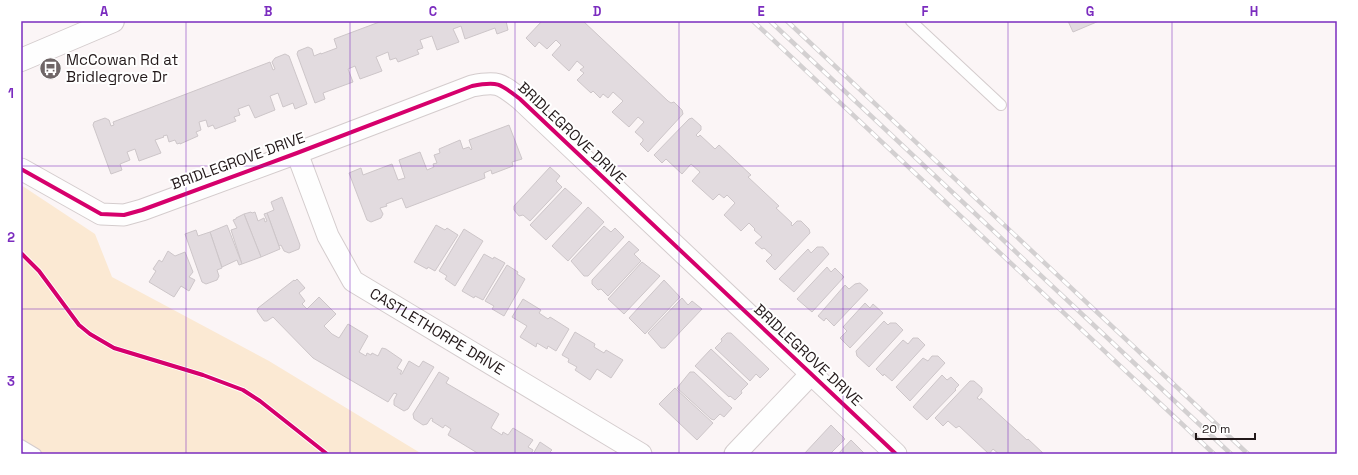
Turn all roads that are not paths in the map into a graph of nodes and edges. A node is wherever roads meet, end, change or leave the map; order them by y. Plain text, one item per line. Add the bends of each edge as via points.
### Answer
1 (113, 21) edge
2 (911, 21) edge
3 (21, 60) edge
4 (1001, 105) dead end
5 (297, 153) junction
6 (21, 170) edge
7 (811, 374) junction
8 (21, 445) edge
9 (36, 454) edge
10 (641, 454) edge
11 (735, 454) edge
12 (896, 454) edge

1 - 3 street
2 - 4 lane
5 - 6 street, BRIDLEGROVE DRIVE via 124,215 101,214
5 - 7 street, BRIDLEGROVE DRIVE via 472,86 490,82 505,87
5 - 10 street, CASTLETHORPE DRIVE via 328,236 352,281
7 - 11 street
7 - 12 street, BRIDLEGROVE DRIVE
8 - 9 lane

